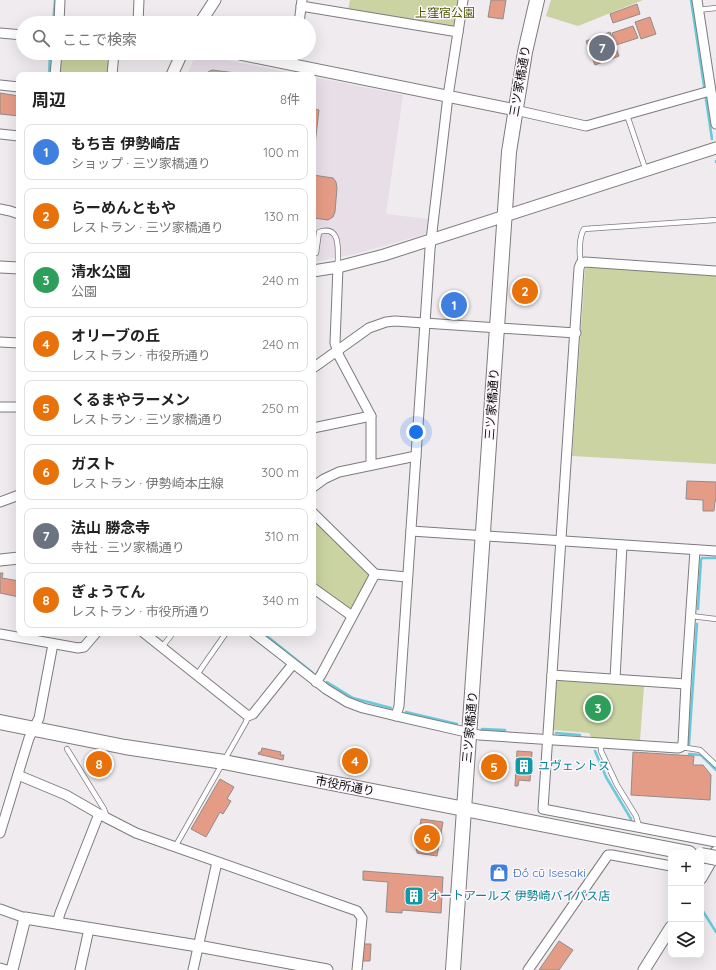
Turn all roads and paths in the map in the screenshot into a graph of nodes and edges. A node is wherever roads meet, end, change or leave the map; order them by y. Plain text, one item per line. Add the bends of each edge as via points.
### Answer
1 (60, 0) edge
2 (140, 0) edge
3 (214, 0) edge
4 (463, 0) edge
5 (537, 0) edge
6 (697, 0) edge
7 (302, 3) edge
8 (716, 8) edge
9 (698, 10) junction
10 (59, 16) edge
11 (139, 16) edge
12 (204, 16) edge
13 (300, 16) edge
14 (458, 32) junction
15 (0, 33) edge
16 (16, 34) edge
17 (56, 60) edge
18 (113, 60) edge
19 (179, 60) edge
20 (271, 60) edge
21 (293, 60) edge
22 (292, 64) junction
23 (55, 72) edge
24 (112, 72) edge
25 (173, 72) edge
26 (0, 85) edge
27 (16, 87) edge
28 (713, 91) edge
29 (448, 96) junction
30 (515, 110) junction
31 (627, 116) junction
32 (716, 124) edge
33 (0, 134) edge
34 (16, 136) edge
35 (716, 148) edge
36 (646, 172) junction
37 (0, 209) edge
38 (16, 213) edge
39 (504, 217) junction
40 (716, 220) edge
41 (431, 240) junction
42 (316, 253) dead end
43 (581, 263) junction
44 (0, 267) edge
45 (338, 267) junction
46 (16, 268) edge
47 (316, 271) edge
48 (716, 271) edge
49 (424, 323) junction
50 (497, 328) junction
51 (576, 333) junction
52 (0, 342) edge
53 (16, 343) edge
54 (337, 350) junction
55 (316, 366) edge
56 (0, 407) edge
57 (16, 407) edge
58 (371, 416) junction
59 (316, 427) edge
60 (416, 456) junction
61 (372, 465) junction
62 (316, 485) edge
63 (16, 497) edge
64 (0, 502) edge
65 (316, 516) edge
66 (411, 531) junction
67 (482, 536) junction
68 (562, 541) junction
69 (622, 545) junction
70 (696, 550) junction
71 (716, 551) edge
72 (16, 558) edge
73 (0, 560) edge
74 (375, 574) junction
75 (407, 577) junction
76 (316, 590) edge
77 (352, 616) junction
78 (691, 616) junction
79 (716, 619) edge
80 (0, 634) edge
81 (93, 636) edge
82 (148, 636) edge
83 (170, 636) edge
84 (224, 636) edge
85 (258, 636) edge
86 (53, 644) junction
87 (162, 647) junction
88 (293, 664) junction
89 (552, 675) junction
90 (196, 676) junction
91 (615, 679) junction
92 (316, 682) junction
93 (686, 684) junction
94 (248, 716) junction
95 (396, 716) junction
96 (0, 722) edge
97 (34, 728) junction
98 (470, 734) junction
99 (548, 739) junction
100 (601, 743) junction
101 (681, 747) junction
102 (67, 749) dead end
103 (224, 762) junction
104 (716, 764) edge
105 (18, 775) junction
106 (464, 809) junction
107 (103, 815) junction
108 (639, 826) junction
109 (0, 833) edge
110 (716, 842) edge
111 (175, 847) junction
112 (673, 850) edge
113 (716, 852) edge
114 (704, 856) edge
115 (716, 858) edge
116 (217, 862) junction
117 (668, 865) edge
118 (704, 872) edge
119 (0, 909) edge
120 (25, 918) junction
121 (57, 924) junction
122 (89, 929) junction
123 (668, 932) edge
124 (198, 946) junction
125 (0, 968) edge
126 (7, 970) edge
127 (12, 970) edge
128 (80, 970) edge
129 (193, 970) edge
130 (327, 970) edge
131 (357, 970) edge
132 (454, 970) edge
133 (528, 970) edge
134 (644, 970) edge

1 - 10 street
2 - 11 street
3 - 12 street
4 - 14 street
5 - 30 main road, 三ツ家橋通り
6 - 9 street
7 - 13 street
7 - 14 street
8 - 9 lane
9 - 28 street
14 - 29 street
15 - 16 street
17 - 23 street
18 - 24 street
19 - 25 street
20 - 22 street
21 - 22 street
22 - 29 street
26 - 27 street
28 - 31 street
28 - 32 street
29 - 30 street
29 - 41 street
30 - 31 street via 586,126
30 - 39 main road, 三ツ家橋通り
31 - 36 lane
33 - 34 street
35 - 36 street
36 - 39 street
37 - 38 street
39 - 41 street
39 - 50 main road, 三ツ家橋通り
40 - 43 lane via 584,229 580,251
41 - 45 street
41 - 49 street
42 - 45 lane via 319,232 332,233 338,243
43 - 48 street
43 - 51 street
44 - 46 street
45 - 47 street
45 - 54 street
49 - 50 street
49 - 54 street via 395,321 377,325
49 - 60 street
50 - 51 street
50 - 67 main road, 三ツ家橋通り
51 - 68 street
52 - 53 street
54 - 55 street
54 - 58 street
56 - 57 street
58 - 59 street
58 - 61 street
60 - 61 street
60 - 66 street
61 - 62 street via 334,474
63 - 64 street
65 - 74 street
66 - 67 street
66 - 75 street
67 - 68 street
67 - 98 main road, 三ツ家橋通り
68 - 69 street
68 - 89 street
69 - 70 street
69 - 91 street
70 - 71 street
70 - 78 street
72 - 73 street
74 - 75 street
74 - 77 street
75 - 95 street via 399,706
76 - 77 street
77 - 92 street
78 - 79 lane
78 - 93 street
80 - 86 street
81 - 86 street via 81,648
82 - 87 street
83 - 87 lane
84 - 90 lane
85 - 88 street
86 - 97 street via 39,718
87 - 90 street
88 - 92 street
88 - 94 street via 253,714
89 - 91 street
89 - 99 street
90 - 94 street
91 - 93 street
92 - 95 street via 347,702
93 - 101 street
94 - 103 lane
95 - 98 street
96 - 97 main road, 市役所通り
97 - 103 main road, 市役所通り via 125,747
97 - 105 street
98 - 99 street
98 - 106 main road, 三ツ家橋通り
99 - 100 street
99 - 108 street via 543,809
100 - 101 street
100 - 108 lane via 601,751
101 - 104 lane via 700,750
102 - 107 lane via 104,809
103 - 106 main road, 市役所通り
103 - 111 lane
105 - 107 street via 66,795
105 - 109 street
106 - 112 main road, 市役所通り
106 - 132 main road, 三ツ家橋通り
107 - 111 street via 136,833
107 - 121 street
108 - 110 street
111 - 116 street
113 - 118 street
114 - 115 main road, bridge
116 - 124 street
116 - 131 street via 357,911 362,918
117 - 133 street via 608,855
119 - 120 street
120 - 121 street
120 - 127 street
121 - 122 street
122 - 124 street
122 - 128 street
123 - 134 street
124 - 129 street
124 - 130 street
125 - 126 street

